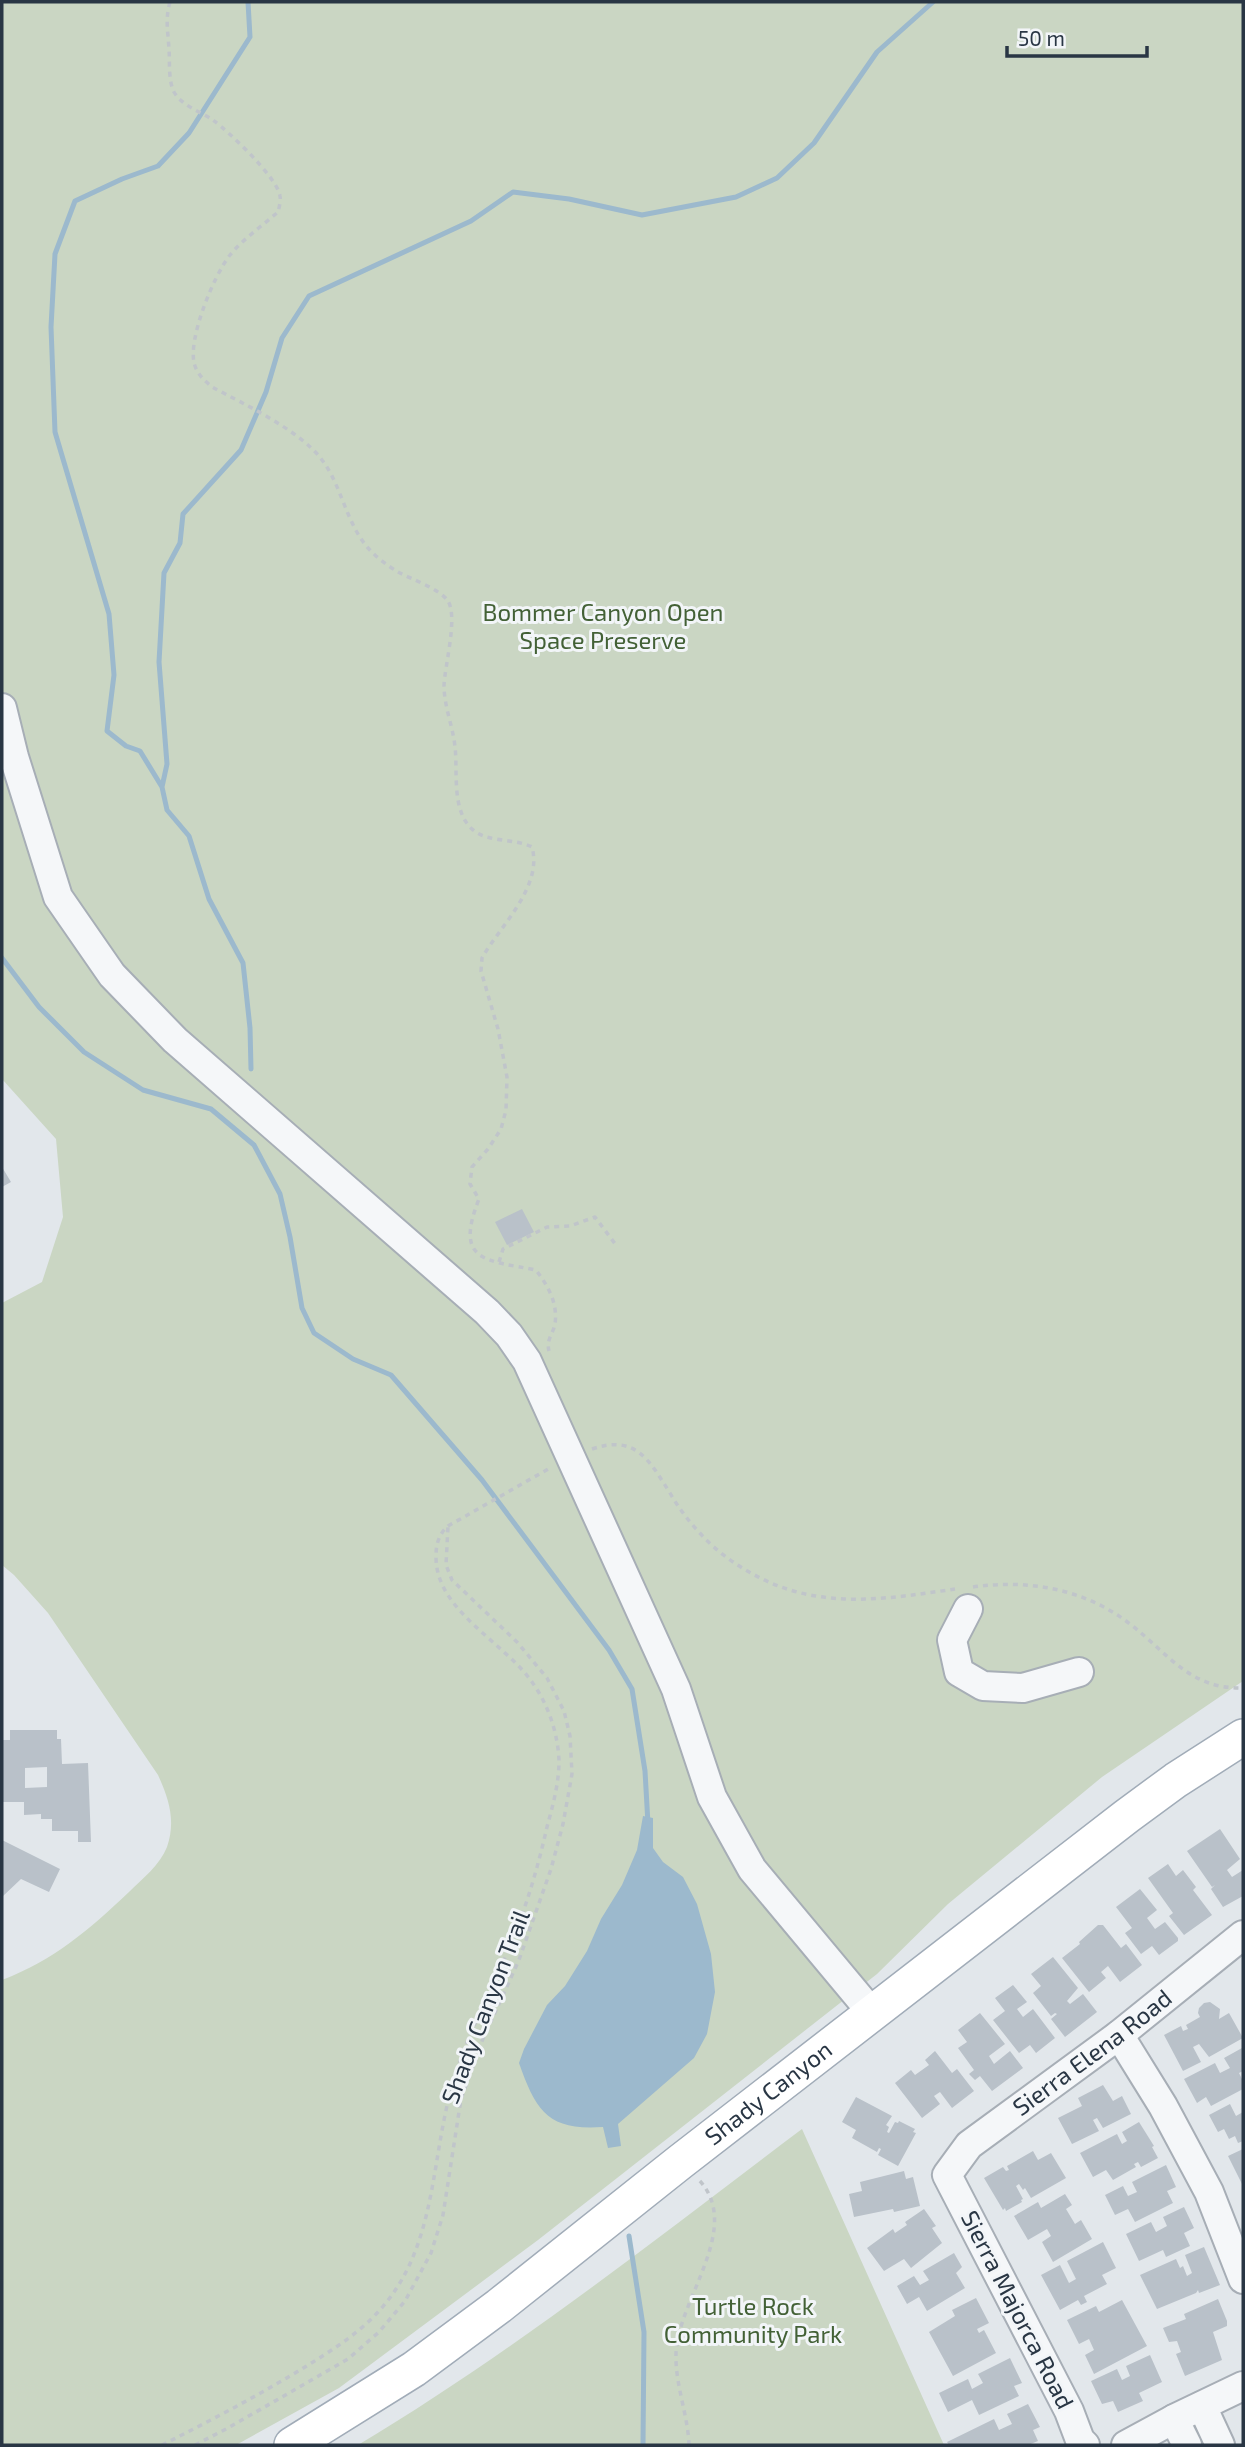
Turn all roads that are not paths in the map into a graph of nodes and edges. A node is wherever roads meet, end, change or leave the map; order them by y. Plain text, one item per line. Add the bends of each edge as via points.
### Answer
1 (2, 708) edge
2 (959, 1599) road end
3 (1079, 1672) dead end
4 (1243, 1737) edge
5 (1243, 1935) edge
6 (873, 2014) junction
7 (1119, 2035) junction
8 (947, 2175) joint
9 (1243, 2278) edge
10 (1243, 2386) edge
11 (1202, 2406) junction
12 (1174, 2419) junction
13 (292, 2445) edge
14 (1085, 2445) edge
15 (1126, 2445) edge
16 (1187, 2445) edge
17 (1220, 2445) edge

1 - 6 street via 58,897 112,975 175,1040 443,1272 509,1335 527,1362 676,1689 712,1797 752,1869
2 - 3 street via 952,1640 959,1672 983,1686 1023,1688
4 - 6 main road, Shady Canyon via 1127,1816
5 - 7 street, Sierra Elena Road
6 - 13 main road, Shady Canyon via 467,2330
7 - 8 street, Sierra Elena Road via 969,2146
7 - 9 street via 1209,2192
8 - 14 street, Sierra Majorca Road
10 - 11 street
11 - 12 street
11 - 17 street
12 - 15 street
12 - 16 street

